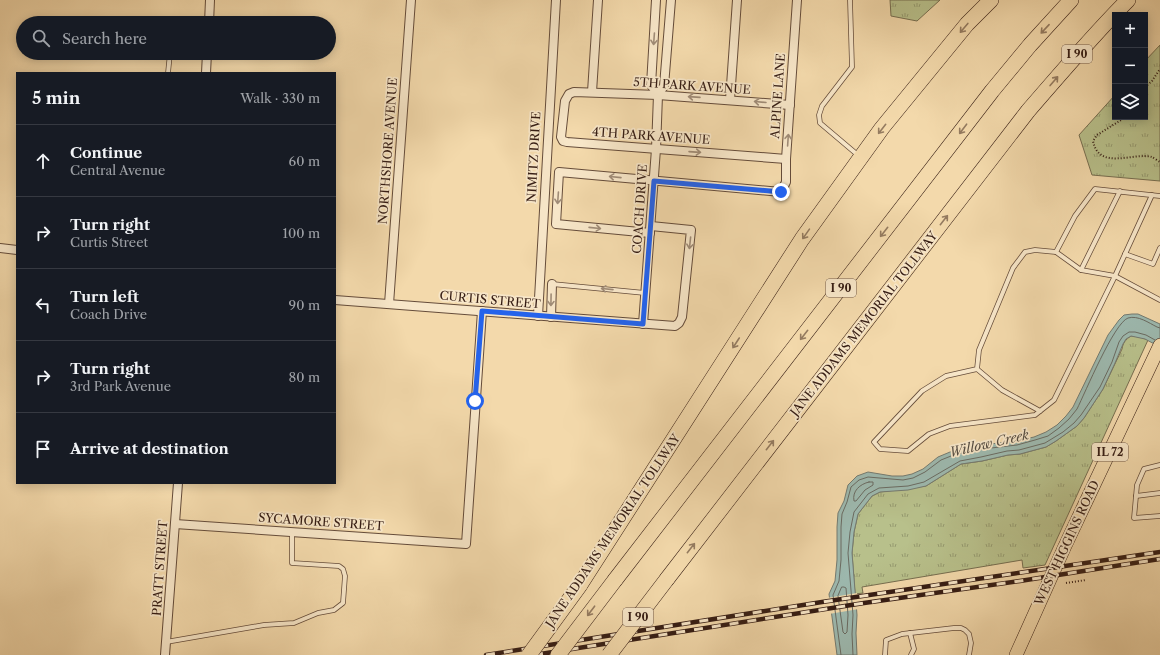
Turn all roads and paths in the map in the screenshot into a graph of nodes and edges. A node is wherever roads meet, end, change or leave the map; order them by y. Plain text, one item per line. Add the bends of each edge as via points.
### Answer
1 (210, 0) edge
2 (411, 0) edge
3 (556, 0) edge
4 (598, 0) edge
5 (656, 0) edge
6 (671, 0) edge
7 (737, 0) edge
8 (797, 0) edge
9 (850, 0) edge
10 (992, 0) edge
11 (1071, 0) edge
12 (1128, 0) edge
13 (209, 16) edge
14 (169, 60) edge
15 (207, 60) edge
16 (1160, 68) edge
17 (168, 72) edge
18 (206, 72) edge
19 (1148, 84) edge
20 (592, 92) junction
21 (569, 94) joint
22 (658, 95) junction
23 (730, 100) junction
24 (790, 105) junction
25 (1121, 120) edge
26 (656, 149) junction
27 (861, 157) junction
28 (786, 159) junction
29 (1160, 162) edge
30 (654, 181) junction
31 (1120, 191) junction
32 (1152, 195) junction
33 (1160, 196) edge
34 (651, 230) junction
35 (0, 248) edge
36 (1160, 248) edge
37 (16, 250) edge
38 (1056, 252) junction
39 (1125, 254) junction
40 (1081, 270) junction
41 (1115, 276) junction
42 (552, 284) joint
43 (645, 293) junction
44 (336, 300) edge
45 (1160, 300) edge
46 (389, 304) junction
47 (482, 311) junction
48 (538, 316) junction
49 (551, 317) junction
50 (643, 324) junction
51 (1157, 351) edge
52 (977, 368) junction
53 (1040, 411) junction
54 (1160, 465) edge
55 (178, 484) edge
56 (1160, 493) edge
57 (1136, 496) junction
58 (1160, 516) edge
59 (175, 524) junction
60 (292, 532) junction
61 (1086, 580) dead end
62 (1066, 583) dead end
63 (910, 633) junction
64 (166, 642) junction
65 (165, 655) edge
66 (529, 655) edge
67 (558, 655) edge
68 (609, 655) edge
69 (886, 655) edge
70 (911, 655) edge
71 (969, 655) edge
72 (1016, 655) edge

1 - 13 street
2 - 46 street, NORTHSHORE AVENUE
3 - 48 street, NIMITZ DRIVE
4 - 20 street
5 -> 22 street, COACH DRIVE via 651,85
6 - 22 street, COACH DRIVE via 664,86
7 - 23 street
8 - 24 street, ALPINE LANE
9 - 27 lane via 852,67 822,106 819,115 820,122
10 -> 27 highway, JANE ADDAMS MEMORIAL TOLLWAY via 967,24
11 -> 67 highway, JANE ADDAMS MEMORIAL TOLLWAY / I 90, bridge via 992,91
68 -> 12 highway, JANE ADDAMS MEMORIAL TOLLWAY / I 90, bridge via 1028,111
14 - 17 lane
15 - 18 street
16 - 19 path
20 - 21 street, 5TH PARK AVENUE
20 - 22 street, 5TH PARK AVENUE
21 - 26 street, 4TH PARK AVENUE via 565,101 561,137 563,141
23 -> 22 street, 5TH PARK AVENUE
22 - 26 street, COACH DRIVE
24 -> 23 street, 5TH PARK AVENUE
28 -> 24 street, ALPINE LANE
25 - 29 path via 1097,135 1093,141 1095,148 1110,159 1152,157
26 -> 28 street, 4TH PARK AVENUE
26 - 30 street, COACH DRIVE
27 -> 66 highway, JANE ADDAMS MEMORIAL TOLLWAY, bridge via 802,239 580,585
28 - 30 street, ALPINE LANE via 786,182 781,192
30 - 34 street, COACH DRIVE
30 -> 34 street via 559,172 556,224
31 - 32 lane
31 - 38 lane via 1095,188 1075,216
31 - 40 lane
32 - 33 lane
32 - 39 lane
34 - 43 street, COACH DRIVE
34 -> 50 street, CURTIS STREET via 691,230 681,321 675,326
35 - 37 street
36 - 39 lane via 1152,264
38 - 40 lane
38 - 52 lane via 1025,252 1013,268 979,350
39 - 41 lane
40 - 41 lane
41 - 45 lane
41 - 53 lane via 1054,400
43 -> 42 lane
42 -> 49 street
43 - 50 street, COACH DRIVE
44 - 46 street, CURTIS STREET
46 - 47 street, CURTIS STREET
47 - 48 street, CURTIS STREET
47 - 60 street, SYCAMORE STREET via 466,544
48 - 49 street, CURTIS STREET
49 - 50 street, CURTIS STREET
51 - 72 main road, WEST HIGGINS ROAD / IL 72
52 - 53 lane via 1002,390
52 - 53 lane via 946,376 922,391 874,442 880,449 908,451 929,434 950,426 1035,415
54 - 57 lane via 1144,469 1137,485
55 - 59 street, PRATT STREET
56 - 57 lane
57 - 58 lane via 1134,518
59 - 60 street, SYCAMORE STREET
59 - 64 street, PRATT STREET
60 - 64 lane via 292,563 339,566 343,569 343,603 334,610 318,613 294,623 264,625
61 - 62 path
63 - 69 lane via 886,640
63 - 70 lane via 914,649
63 - 71 lane via 962,628 969,634
64 - 65 street, PRATT STREET

